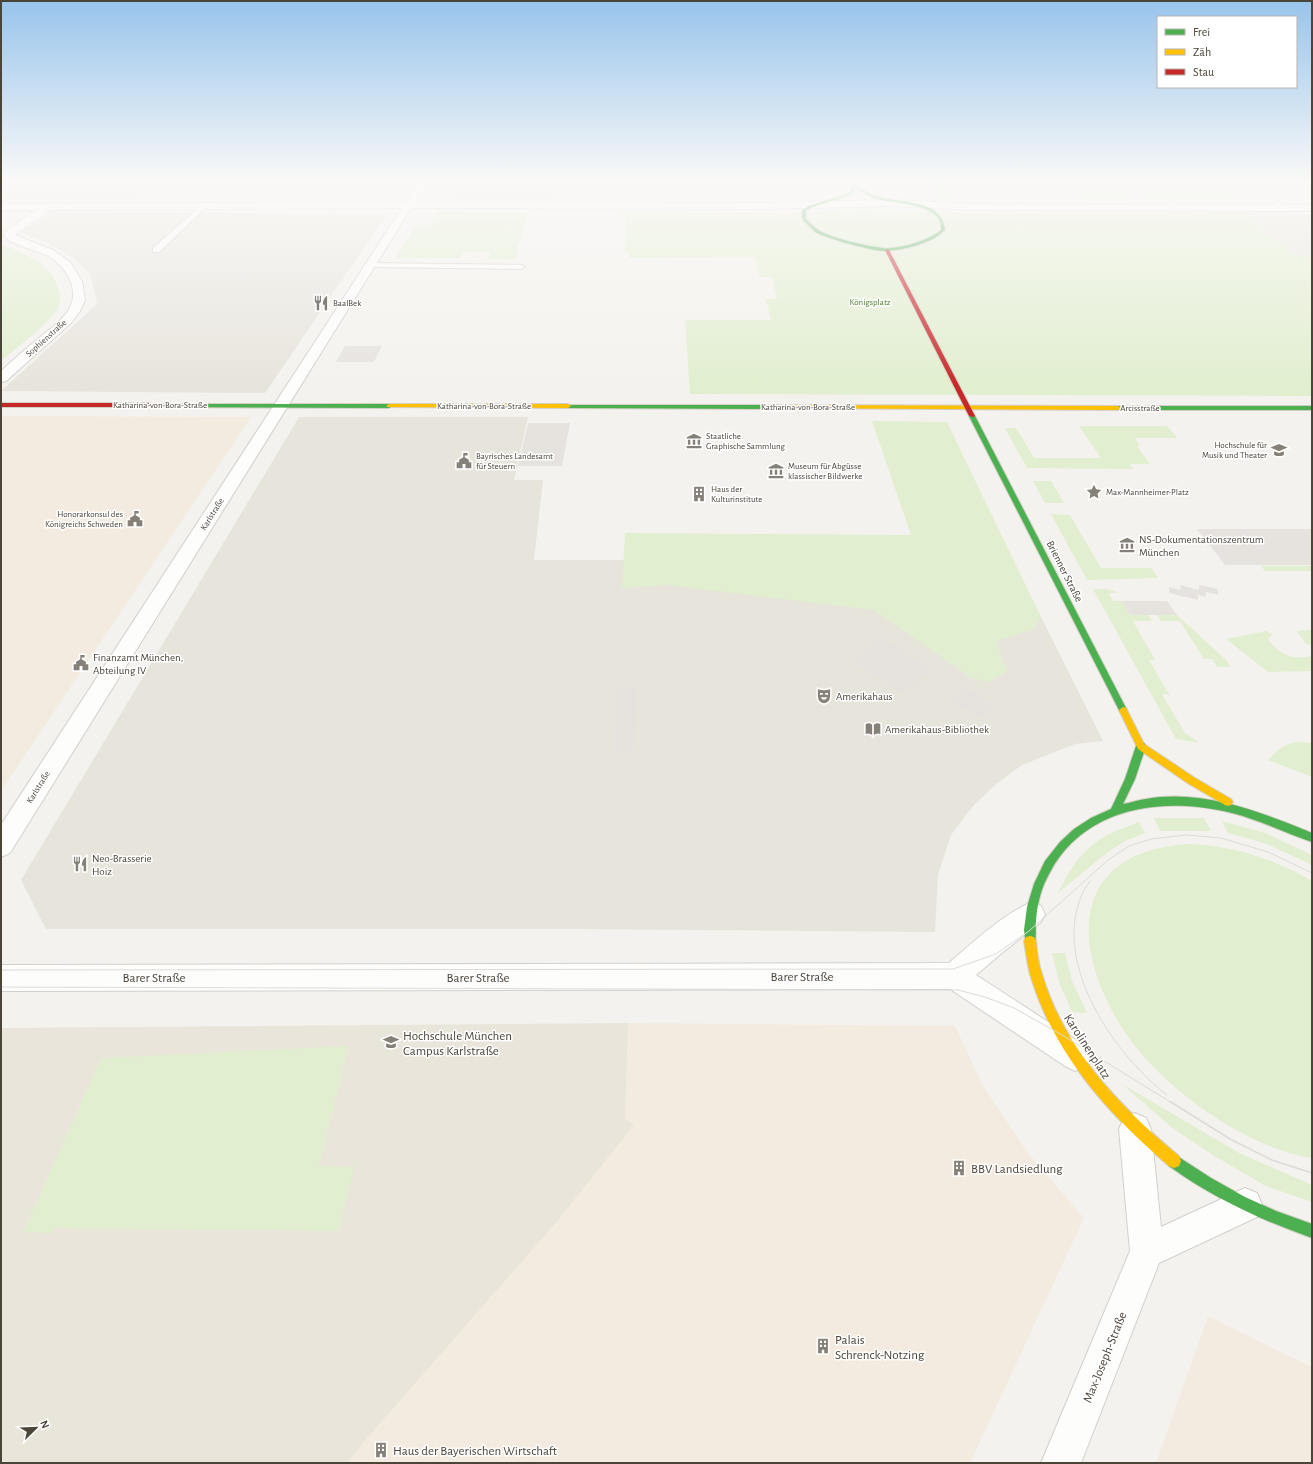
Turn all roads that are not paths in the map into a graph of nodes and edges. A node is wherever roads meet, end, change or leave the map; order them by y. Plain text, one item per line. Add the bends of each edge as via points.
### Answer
1 (42, 250) edge
2 (380, 250) edge
3 (887, 250) edge
4 (371, 265) junction
5 (521, 267) dead end
6 (1, 378) edge
7 (1, 405) edge
8 (282, 406) junction
9 (968, 407) junction
10 (1312, 408) edge
11 (1141, 746) junction
12 (1115, 810) junction
13 (1249, 813) junction
14 (1312, 838) edge
15 (1, 846) edge
16 (1032, 914) junction
17 (954, 976) junction
18 (1, 978) edge
19 (1075, 1056) junction
20 (1135, 1129) junction
21 (1245, 1205) junction
22 (1283, 1223) junction
23 (1312, 1231) edge
24 (1306, 1240) dead end
25 (1147, 1251) junction
26 (1061, 1463) edge

1 - 6 street, Sophienstraße via 61,259 70,270 76,281 79,299 77,307 64,322
2 - 4 street, Karlstraße
3 - 9 main road
4 - 5 lane
4 - 8 street, Karlstraße
7 - 8 main road, Katharina-von-Bora-Straße
8 - 9 main road, Katharina-von-Bora-Straße
8 - 15 street, Karlstraße
9 - 10 main road, Arcisstraße
9 - 11 main road, Brienner Straße
11 - 12 main road via 1130,779
11 - 13 main road, Brienner Straße via 1192,782
12 - 13 main road, Karolinenplatz via 1164,801 1202,803
12 - 16 main road, Karolinenplatz via 1076,832 1058,849 1044,872
13 - 14 main road, Karolinenplatz
16 - 17 street
16 - 19 main road, Karolinenplatz via 1030,946 1039,984 1059,1030
17 - 18 street, Barer Straße
17 - 19 street
19 - 20 main road, Karolinenplatz
20 - 21 main road, Karolinenplatz via 1199,1179
20 - 25 street, Max-Joseph-Straße
21 - 22 main road, Karolinenplatz
21 - 25 street
22 - 23 main road, Karolinenplatz
22 - 24 main road
25 - 26 street, Max-Joseph-Straße

